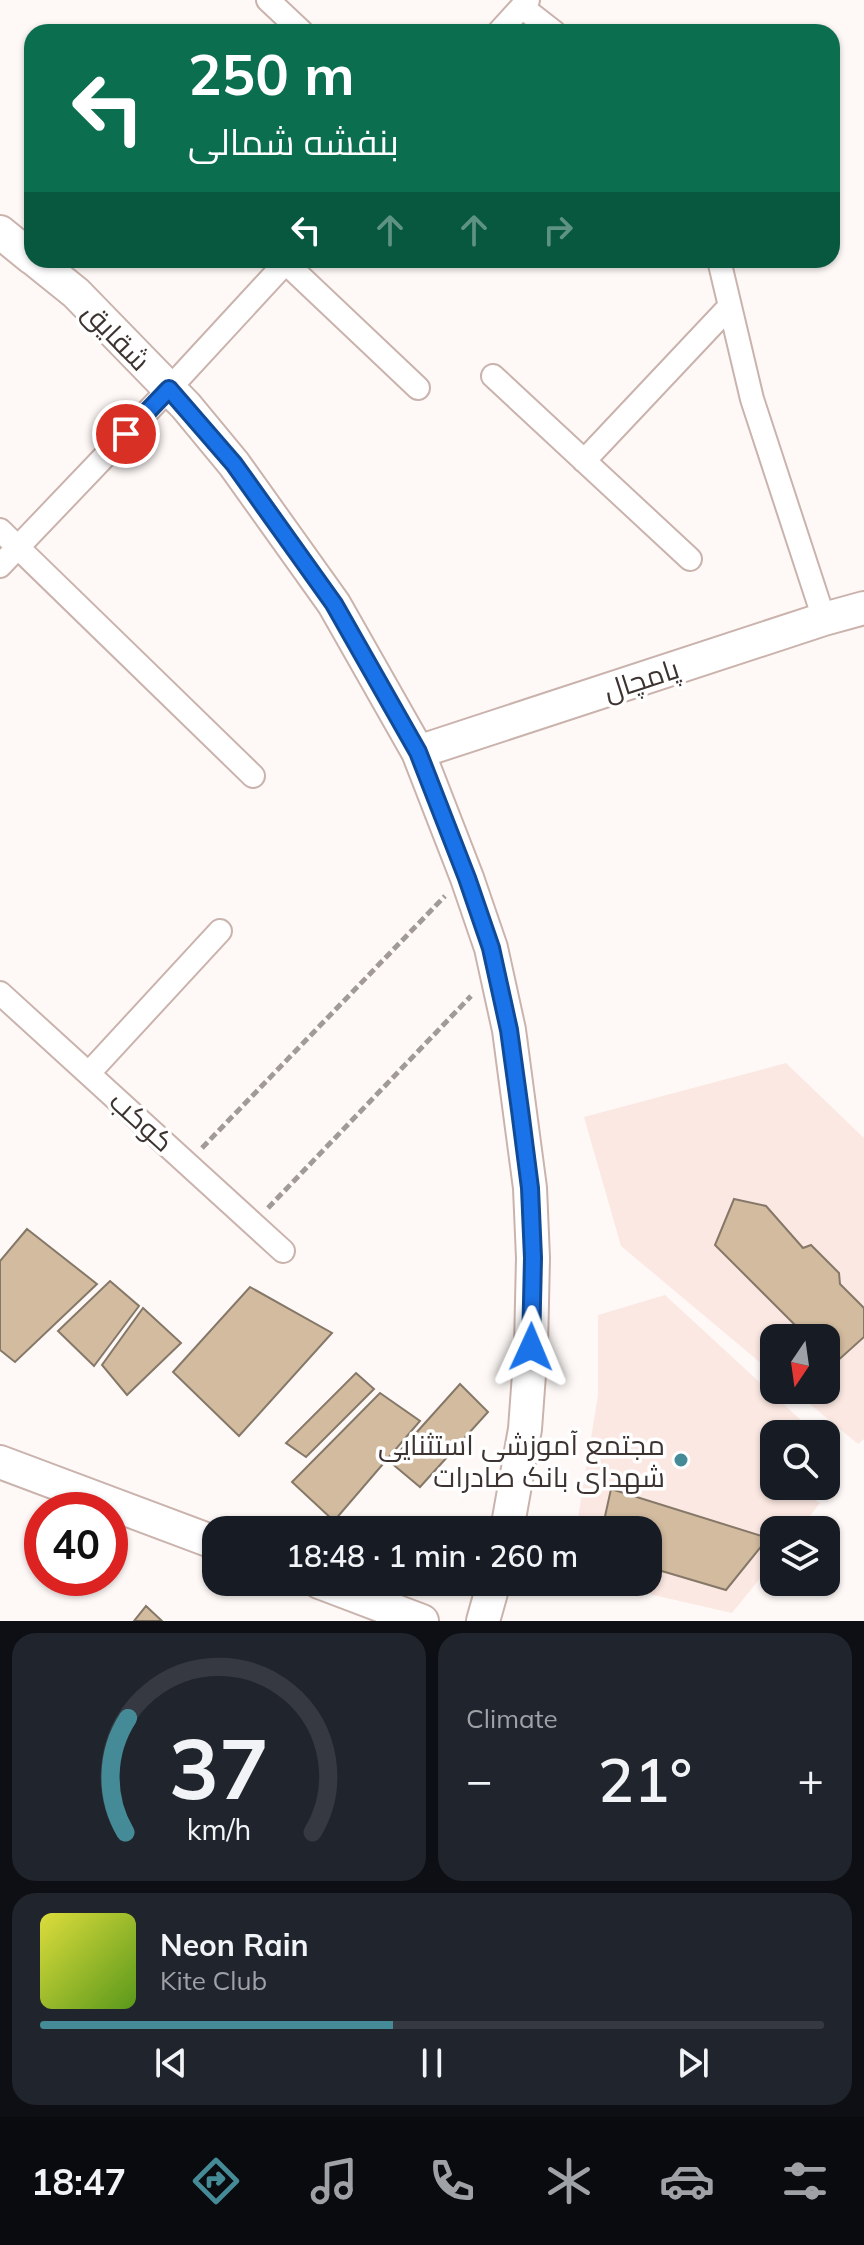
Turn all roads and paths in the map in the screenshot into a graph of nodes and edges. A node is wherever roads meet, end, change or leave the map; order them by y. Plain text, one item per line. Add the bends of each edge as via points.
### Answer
1 (268, 0) edge
2 (525, 3) edge
3 (294, 24) edge
4 (506, 24) edge
5 (546, 24) edge
6 (0, 232) edge
7 (24, 252) edge
8 (44, 268) edge
9 (281, 268) edge
10 (294, 268) edge
11 (721, 268) edge
12 (730, 306) junction
13 (493, 376) dead end
14 (418, 388) dead end
15 (169, 389) junction
16 (584, 461) junction
17 (0, 530) edge
18 (18, 547) junction
19 (690, 559) dead end
20 (0, 566) edge
21 (864, 608) edge
22 (824, 619) junction
23 (418, 752) junction
24 (253, 776) dead end
25 (451, 889) dead end
26 (220, 931) dead end
27 (475, 992) dead end
28 (0, 993) edge
29 (89, 1073) junction
30 (187, 1163) junction
31 (253, 1224) junction
32 (283, 1251) dead end
33 (0, 1462) edge
34 (509, 1516) edge
35 (202, 1538) edge
36 (356, 1596) edge
37 (490, 1596) edge
38 (422, 1621) edge
39 (483, 1621) edge

1 - 3 street
2 - 4 street
2 - 5 street
6 - 7 street, شقایق
8 - 15 street, شقایق via 76,293
9 - 15 street
10 - 14 street
11 - 12 street
12 - 16 street
12 - 22 street via 752,399
13 - 16 street
15 - 18 street
15 - 23 street, شقایق via 234,464 334,604
16 - 19 street
17 - 18 street
18 - 20 street
18 - 24 street
21 - 22 street, پامچال
22 - 23 street, پامچال
23 - 34 street, شقایق via 491,948 509,1030 530,1188 531,1347 525,1429
25 - 30 path
26 - 29 street
27 - 31 path
28 - 29 street, کوکب
29 - 30 street, کوکب
30 - 31 street, کوکب
31 - 32 street, کوکب
33 - 35 street
36 - 38 street
37 - 39 street

